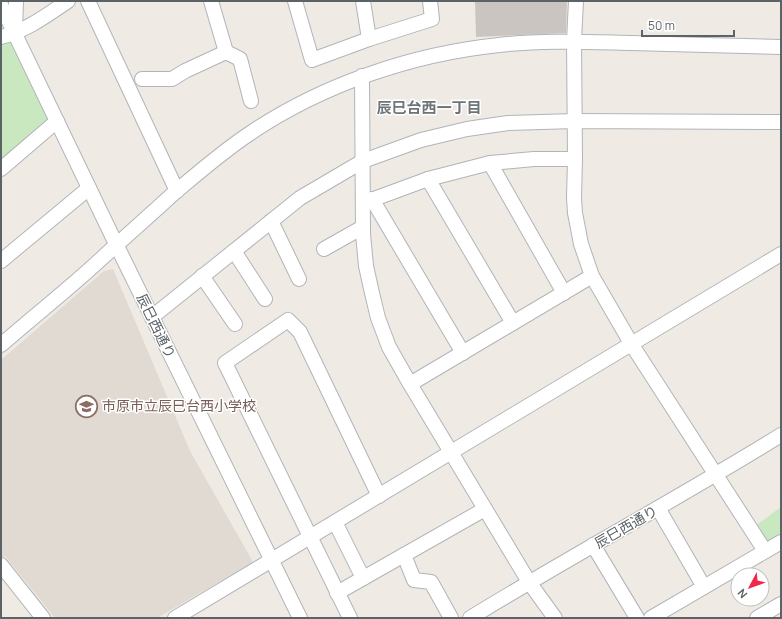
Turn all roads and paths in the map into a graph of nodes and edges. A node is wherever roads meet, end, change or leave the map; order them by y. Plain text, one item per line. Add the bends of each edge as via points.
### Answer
1 (16, 1) edge
2 (68, 1) edge
3 (88, 1) edge
4 (211, 1) edge
5 (295, 1) edge
6 (363, 1) edge
7 (430, 1) edge
8 (576, 1) edge
9 (1, 5) edge
10 (15, 33) junction
11 (1, 37) edge
12 (369, 39) junction
13 (574, 41) junction
14 (781, 47) edge
15 (226, 52) junction
16 (362, 76) junction
17 (142, 79) dead end
18 (251, 101) dead end
19 (57, 121) junction
20 (574, 121) junction
21 (781, 122) edge
22 (575, 159) junction
23 (363, 161) junction
24 (490, 163) junction
25 (1, 169) edge
26 (428, 179) junction
27 (89, 188) junction
28 (177, 191) junction
29 (368, 201) junction
30 (271, 221) junction
31 (363, 227) junction
32 (116, 244) junction
33 (324, 250) dead end
34 (234, 251) junction
35 (781, 254) edge
36 (1, 261) edge
37 (202, 276) junction
38 (592, 276) junction
39 (299, 279) dead end
40 (564, 292) junction
41 (265, 299) dead end
42 (152, 317) junction
43 (513, 323) junction
44 (235, 324) dead end
45 (1, 345) edge
46 (632, 345) junction
47 (463, 352) junction
48 (410, 384) junction
49 (781, 435) edge
50 (452, 453) junction
51 (716, 475) junction
52 (379, 496) junction
53 (658, 508) junction
54 (485, 509) junction
55 (335, 522) junction
56 (310, 538) junction
57 (781, 542) edge
58 (593, 545) junction
59 (765, 551) junction
60 (404, 555) junction
61 (272, 561) junction
62 (1, 565) edge
63 (363, 578) junction
64 (528, 582) junction
65 (704, 587) junction
66 (337, 593) junction
67 (781, 604) edge
68 (473, 617) edge
69 (43, 618) edge
70 (175, 618) edge
71 (300, 618) edge
72 (350, 618) edge
73 (452, 618) edge
74 (555, 618) edge
75 (637, 618) edge
76 (651, 618) edge
77 (757, 618) edge

1 - 10 street
2 - 10 street
3 - 28 street
4 - 15 street
5 - 12 street via 312,60
6 - 12 street
7 - 12 street via 432,19
8 - 13 street
9 - 10 street, 辰巳西通り
10 - 11 street
10 - 19 street, 辰巳西通り
13 - 14 street
13 - 16 street via 532,42 464,50 419,59
13 - 20 street
15 - 17 street via 172,79
15 - 18 street via 240,59
16 - 23 street
16 - 28 street via 298,104 250,133
19 - 25 street
19 - 27 street, 辰巳西通り
20 - 21 street
20 - 22 street
20 - 23 street via 508,123 467,129 421,140
22 - 24 street
22 - 38 street via 575,213 581,244
23 - 29 street
23 - 30 street via 300,198
24 - 26 street
24 - 40 street
26 - 29 street
26 - 43 street
27 - 32 street, 辰巳西通り
27 - 36 street
28 - 32 street
29 - 31 street
29 - 47 street
30 - 34 street
30 - 39 street
31 - 33 street
31 - 48 street via 366,266 378,318
32 - 42 street, 辰巳西通り
32 - 45 street
34 - 37 street
34 - 41 street
35 - 46 street
37 - 42 street
37 - 44 street
38 - 40 street
38 - 46 street
40 - 43 street
42 - 61 street, 辰巳西通り
43 - 47 street
46 - 50 street
46 - 51 street
47 - 48 street
48 - 50 street
49 - 51 street, 辰巳西通り
50 - 52 street
50 - 54 street
51 - 53 street, 辰巳西通り
51 - 59 street
52 - 55 street
52 - 56 street via 300,332 288,320 225,363
53 - 58 street, 辰巳西通り
53 - 65 street
54 - 60 street
54 - 64 street
55 - 56 street
55 - 63 street
56 - 61 street
56 - 66 street
57 - 59 street
58 - 64 street, 辰巳西通り
58 - 75 street
59 - 65 street
60 - 63 street
60 - 73 street via 414,580 431,582
61 - 70 street
61 - 71 street, 辰巳西通り
62 - 69 street
63 - 66 street
64 - 68 street, 辰巳西通り
64 - 74 street
65 - 76 street
66 - 72 street
67 - 77 street

